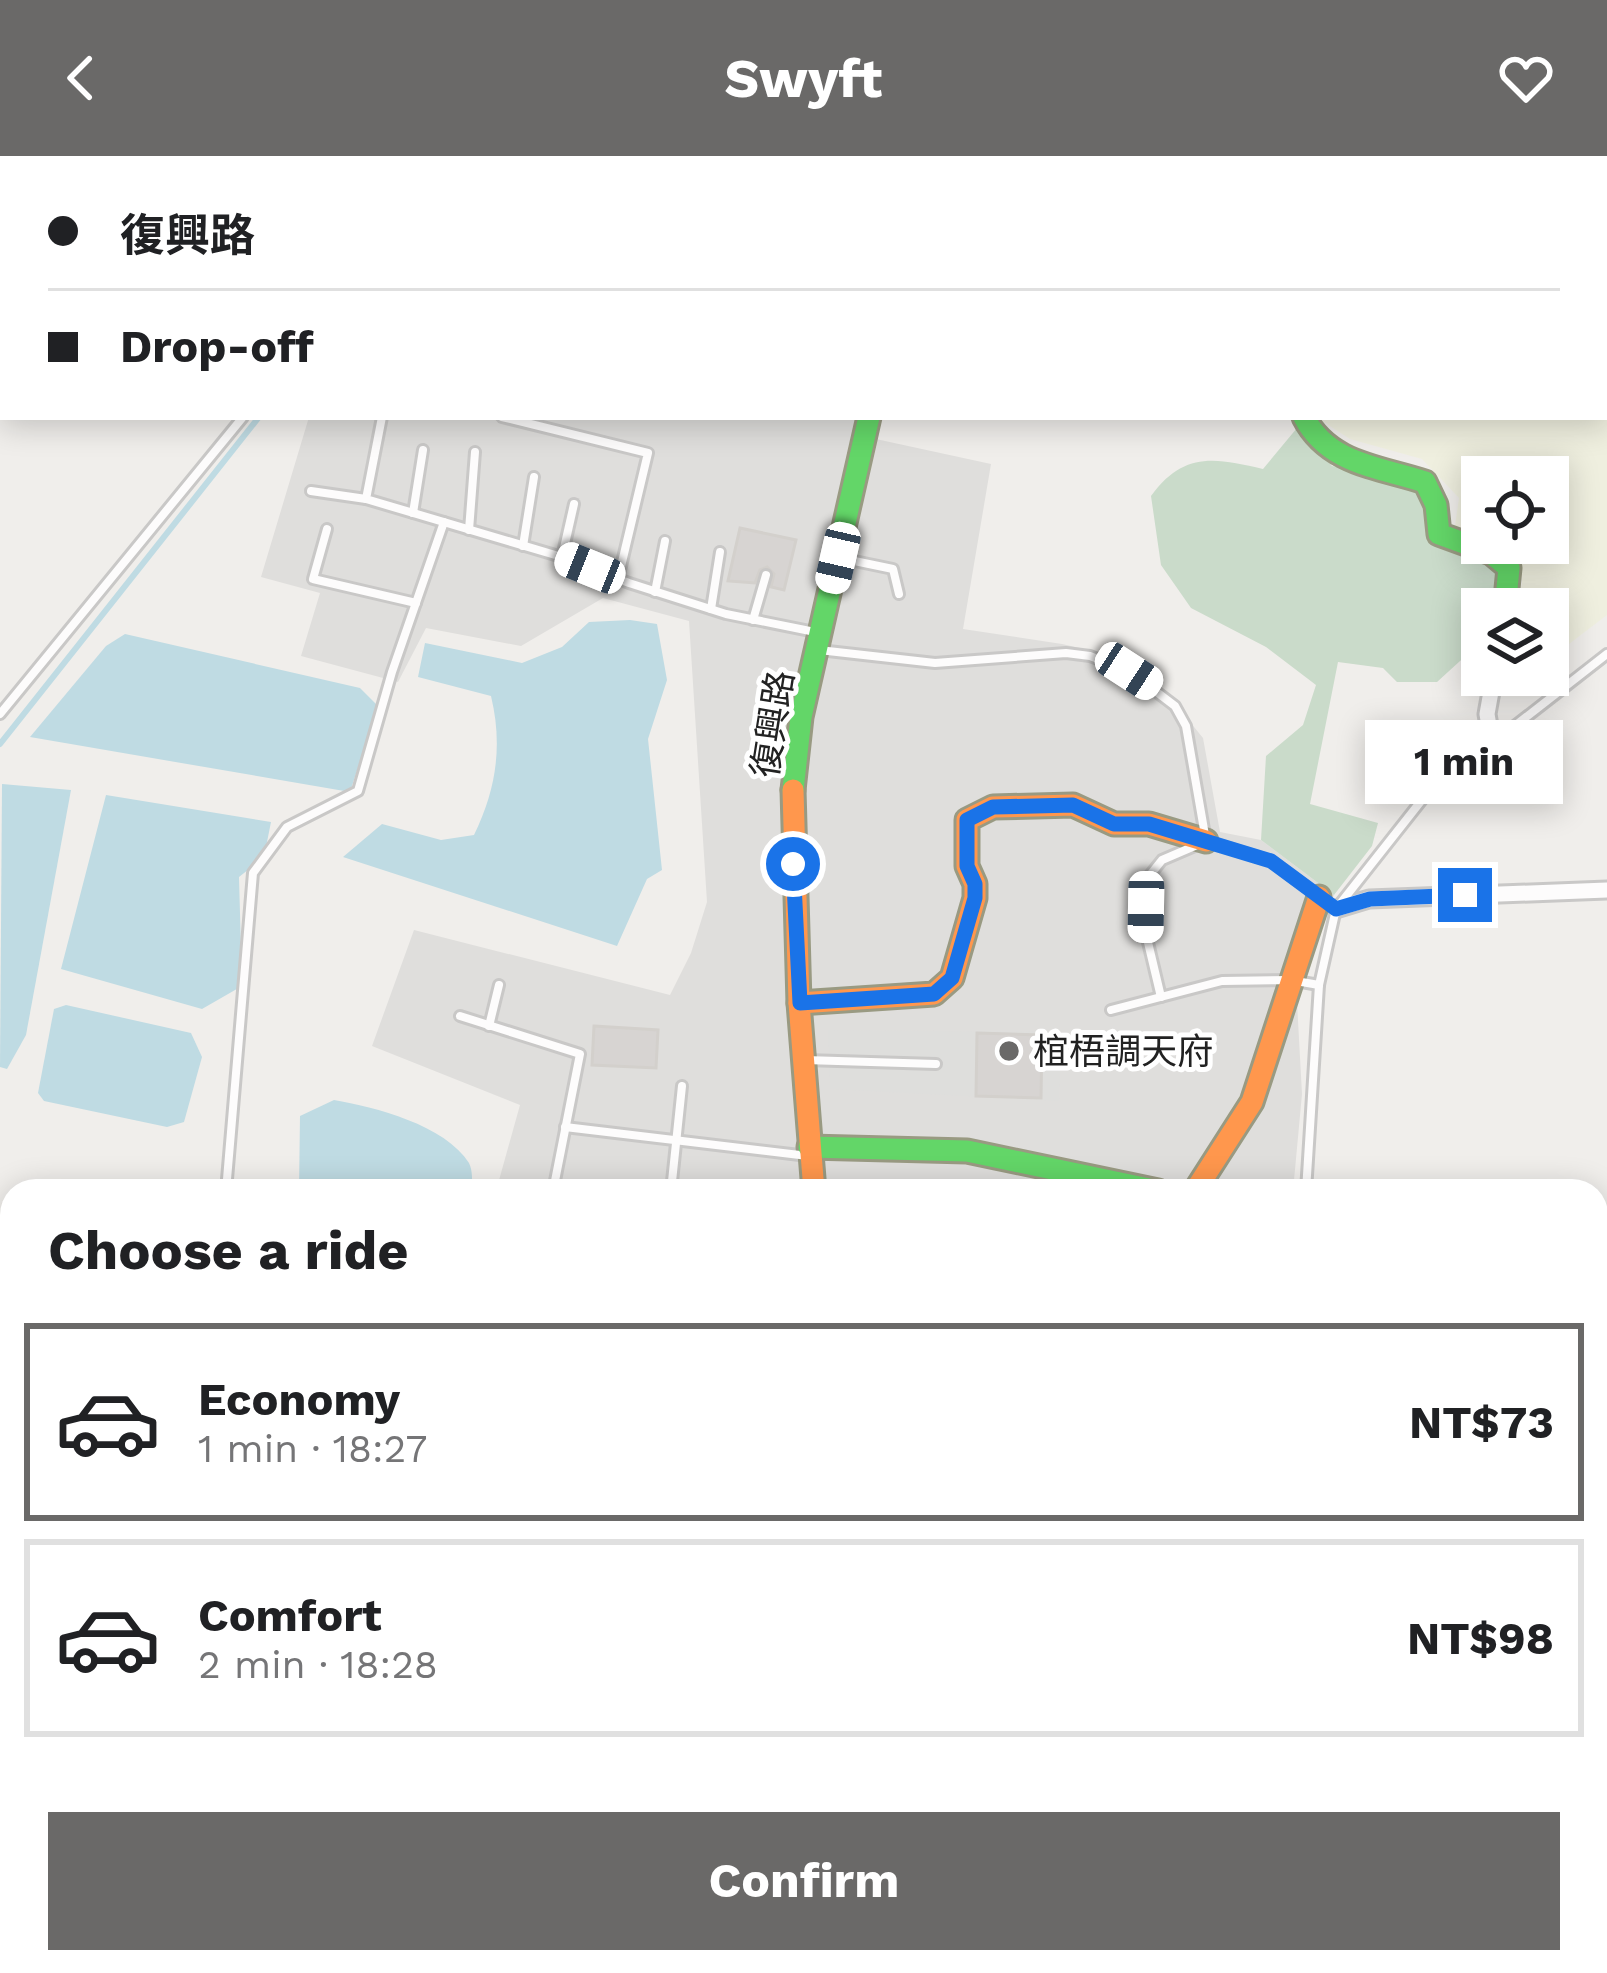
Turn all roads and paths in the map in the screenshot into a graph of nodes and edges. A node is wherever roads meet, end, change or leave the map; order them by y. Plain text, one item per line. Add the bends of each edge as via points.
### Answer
1 (241, 420) edge
2 (381, 420) edge
3 (514, 420) edge
4 (868, 420) edge
5 (1305, 420) edge
6 (423, 450) dead end
7 (475, 452) dead end
8 (534, 477) dead end
9 (311, 491) dead end
10 (366, 500) junction
11 (574, 504) dead end
12 (413, 513) junction
13 (444, 522) junction
14 (327, 529) dead end
15 (469, 530) junction
16 (664, 541) dead end
17 (523, 546) junction
18 (720, 552) dead end
19 (562, 557) junction
20 (838, 558) junction
21 (766, 574) dead end
22 (618, 579) junction
23 (1507, 588) edge
24 (655, 592) junction
25 (899, 594) dead end
26 (416, 603) junction
27 (711, 609) junction
28 (753, 620) junction
29 (819, 642) junction
30 (1607, 654) edge
31 (1490, 696) edge
32 (0, 714) edge
33 (1492, 744) junction
34 (1206, 841) junction
35 (1607, 890) edge
36 (1327, 903) junction
37 (1290, 980) junction
38 (499, 985) dead end
39 (1319, 985) junction
40 (1161, 997) junction
41 (800, 1003) junction
42 (1111, 1010) dead end
43 (460, 1016) dead end
44 (489, 1026) junction
45 (803, 1060) junction
46 (936, 1064) dead end
47 (682, 1086) dead end
48 (566, 1127) junction
49 (678, 1140) junction
50 (809, 1152) junction
51 (227, 1179) edge
52 (555, 1179) edge
53 (673, 1179) edge
54 (812, 1179) edge
55 (1101, 1179) edge
56 (1203, 1179) edge
57 (1307, 1179) edge

1 - 32 lane
2 - 10 lane
3 - 22 lane via 648,453
4 - 20 street, 復興路
5 - 23 street via 1322,446 1425,482 1439,534 1497,553 1509,568
6 - 12 lane
7 - 15 lane
8 - 17 lane
9 - 10 lane
10 - 12 lane
11 - 19 lane
12 - 13 lane
13 - 15 lane
13 - 26 lane
14 - 26 lane via 313,579
15 - 17 lane
16 - 24 lane
17 - 19 lane
18 - 27 lane
19 - 22 lane
20 - 25 lane via 893,569
20 - 29 street, 復興路
21 - 28 lane
22 - 24 lane
24 - 27 lane
26 - 51 lane via 358,791 287,827 253,874
27 - 28 lane
28 - 29 lane
29 - 34 lane via 935,663 1066,653 1129,671 1175,706 1186,726
29 - 41 street, 復興路 via 793,788
30 - 33 lane
31 - 33 street
33 - 36 lane via 1425,796
34 - 36 lane via 1271,861
34 - 40 lane via 1162,860 1142,885
34 - 41 street via 1149,824 1114,824 1073,805 993,807 967,820 975,898 952,978 934,994
35 - 36 street
36 - 37 street
36 - 39 lane
37 - 39 lane
37 - 40 lane via 1222,981
37 - 56 street via 1252,1102
38 - 44 lane
39 - 57 lane
40 - 42 lane
41 - 45 street, 復興路
43 - 44 lane
44 - 48 lane via 580,1054
45 - 46 lane
45 - 50 street, 復興路
47 - 49 lane
48 - 49 lane
48 - 52 lane
49 - 50 lane
49 - 53 lane
50 - 54 street, 復興路
50 - 55 street via 968,1151

